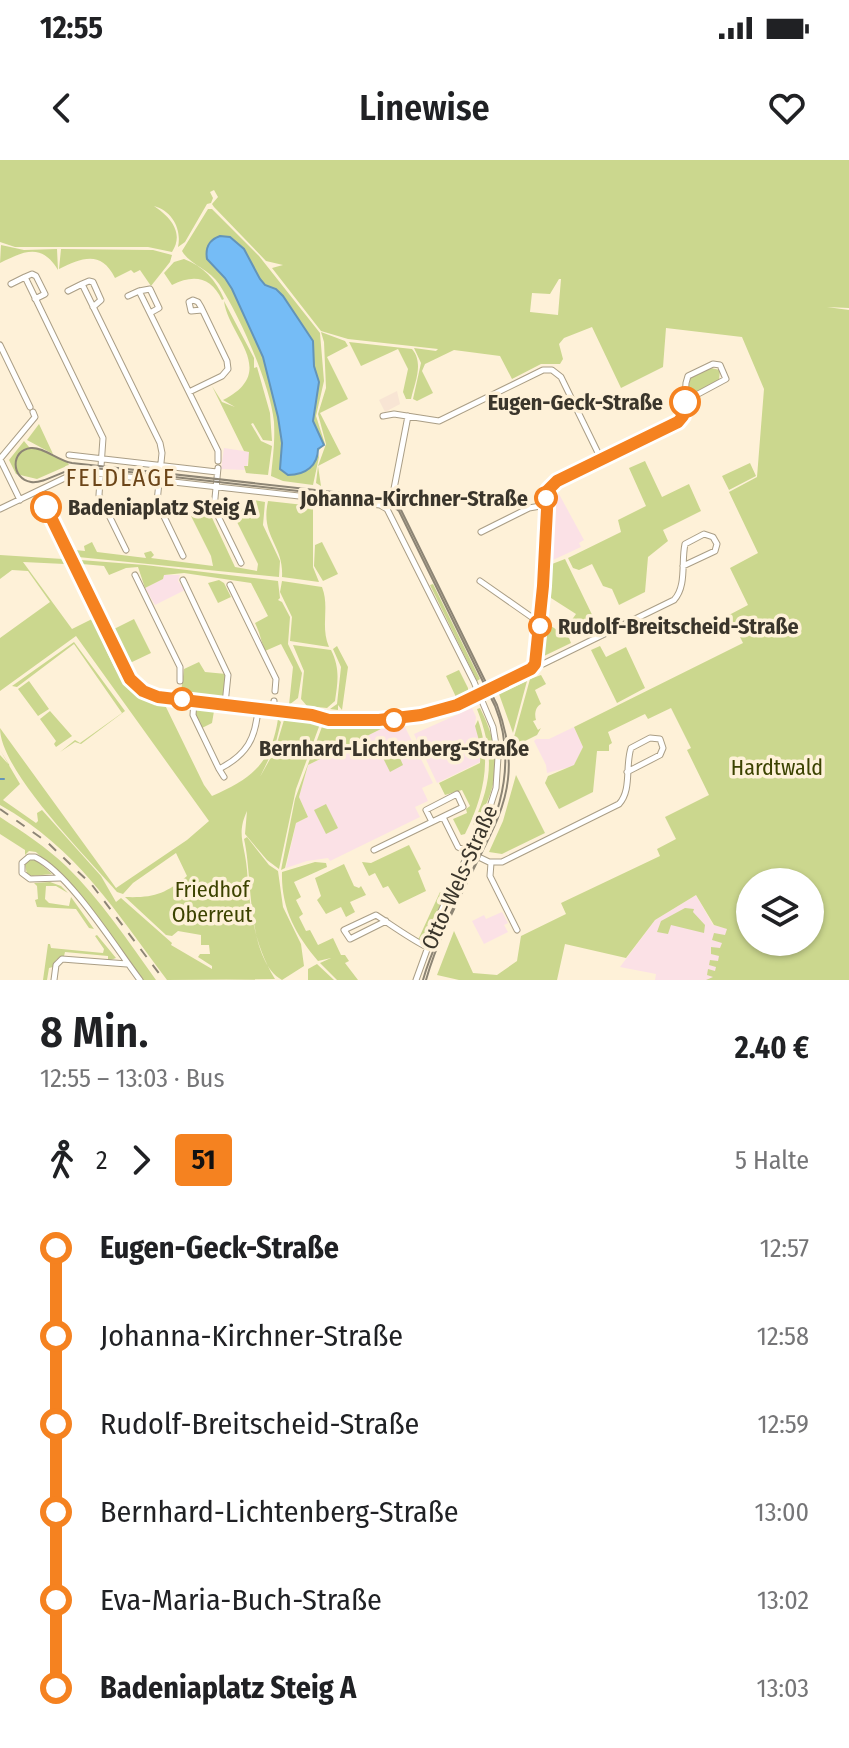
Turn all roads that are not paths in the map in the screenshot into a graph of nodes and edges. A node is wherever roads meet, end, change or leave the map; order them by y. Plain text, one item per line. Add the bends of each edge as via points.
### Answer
1 (25, 277) junction
2 (11, 284) dead end
3 (82, 284) junction
4 (68, 291) dead end
5 (139, 291) junction
6 (128, 296) dead end
7 (35, 299) junction
8 (93, 307) junction
9 (202, 310) dead end
10 (150, 313) junction
11 (0, 345) edge
12 (189, 392) junction
13 (685, 401) junction
14 (383, 416) dead end
15 (408, 416) junction
16 (69, 455) dead end
17 (0, 459) edge
18 (103, 459) junction
19 (601, 459) junction
20 (160, 465) junction
21 (218, 467) junction
22 (101, 474) junction
23 (159, 481) junction
24 (215, 487) junction
25 (38, 491) junction
26 (20, 500) junction
27 (546, 505) junction
28 (0, 509) edge
29 (387, 509) junction
30 (481, 532) dead end
31 (126, 550) dead end
32 (183, 556) dead end
33 (241, 563) dead end
34 (683, 566) junction
35 (135, 575) dead end
36 (183, 580) dead end
37 (480, 581) dead end
38 (230, 585) dead end
39 (540, 623) junction
40 (533, 667) junction
41 (180, 681) dead end
42 (275, 691) dead end
43 (479, 695) junction
44 (194, 701) junction
45 (274, 701) dead end
46 (225, 704) junction
47 (258, 708) junction
48 (273, 710) junction
49 (219, 769) junction
50 (627, 772) junction
51 (224, 777) dead end
52 (443, 817) junction
53 (432, 822) junction
54 (374, 850) dead end
55 (470, 853) junction
56 (491, 863) junction
57 (60, 878) junction
58 (386, 921) junction
59 (517, 930) dead end
60 (427, 947) junction
61 (128, 965) junction
62 (54, 980) edge
63 (140, 980) edge
64 (416, 980) edge

1 - 2 street
1 - 7 street
1 - 7 street via 36,276 45,294
3 - 4 street
3 - 8 street
3 - 8 street via 94,284 101,300
5 - 6 street
5 - 10 street
5 - 10 street via 149,288 159,308
7 - 18 street via 103,438
8 - 20 street via 160,443
9 - 12 street via 228,369
10 - 12 street
11 - 17 street via 33,412
12 - 21 street via 218,451
13 - 13 street via 726,379 720,365 688,376
13 - 19 street via 680,420
14 - 15 street
15 - 19 street via 441,421 552,370 561,377
15 - 29 street
16 - 18 street
17 - 26 street
18 - 20 street
18 - 22 street
19 - 27 street via 554,482
20 - 21 street
20 - 23 street
21 - 24 street
22 - 23 street
22 - 25 street via 77,473
22 - 31 street via 99,496
23 - 24 street
23 - 32 street via 157,503
24 - 29 street
24 - 33 street via 214,510
25 - 26 street
25 - 44 street via 130,679 146,693
26 - 28 street
27 - 30 street
27 - 39 street
29 - 43 street, Otto-Wels-Straße
34 - 34 street via 715,551 713,537 704,534 685,544
34 - 40 street via 681,590 674,600
35 - 41 street via 180,667
36 - 46 street via 228,675
37 - 39 street
38 - 42 street via 276,679
39 - 40 street
40 - 43 street
43 - 48 street via 407,718 319,719
43 - 55 street, Otto-Wels-Straße via 496,737 498,778
44 - 46 street
44 - 49 street via 193,715
45 - 48 street
46 - 47 street
47 - 48 street
47 - 49 street via 248,748
49 - 51 street
50 - 50 street via 660,755 660,739 633,746
50 - 56 street via 625,797 619,804
52 - 53 street
52 - 53 street via 463,807 457,794 426,810
52 - 55 street via 457,846
53 - 54 street
55 - 56 street
55 - 60 street, Otto-Wels-Straße
56 - 59 street via 490,876
57 - 57 street via 28,878 22,863 35,857
57 - 61 street
58 - 58 street via 350,939 344,930 373,915
58 - 60 street
60 - 64 street, Otto-Wels-Straße
61 - 62 street via 62,959
61 - 63 street

